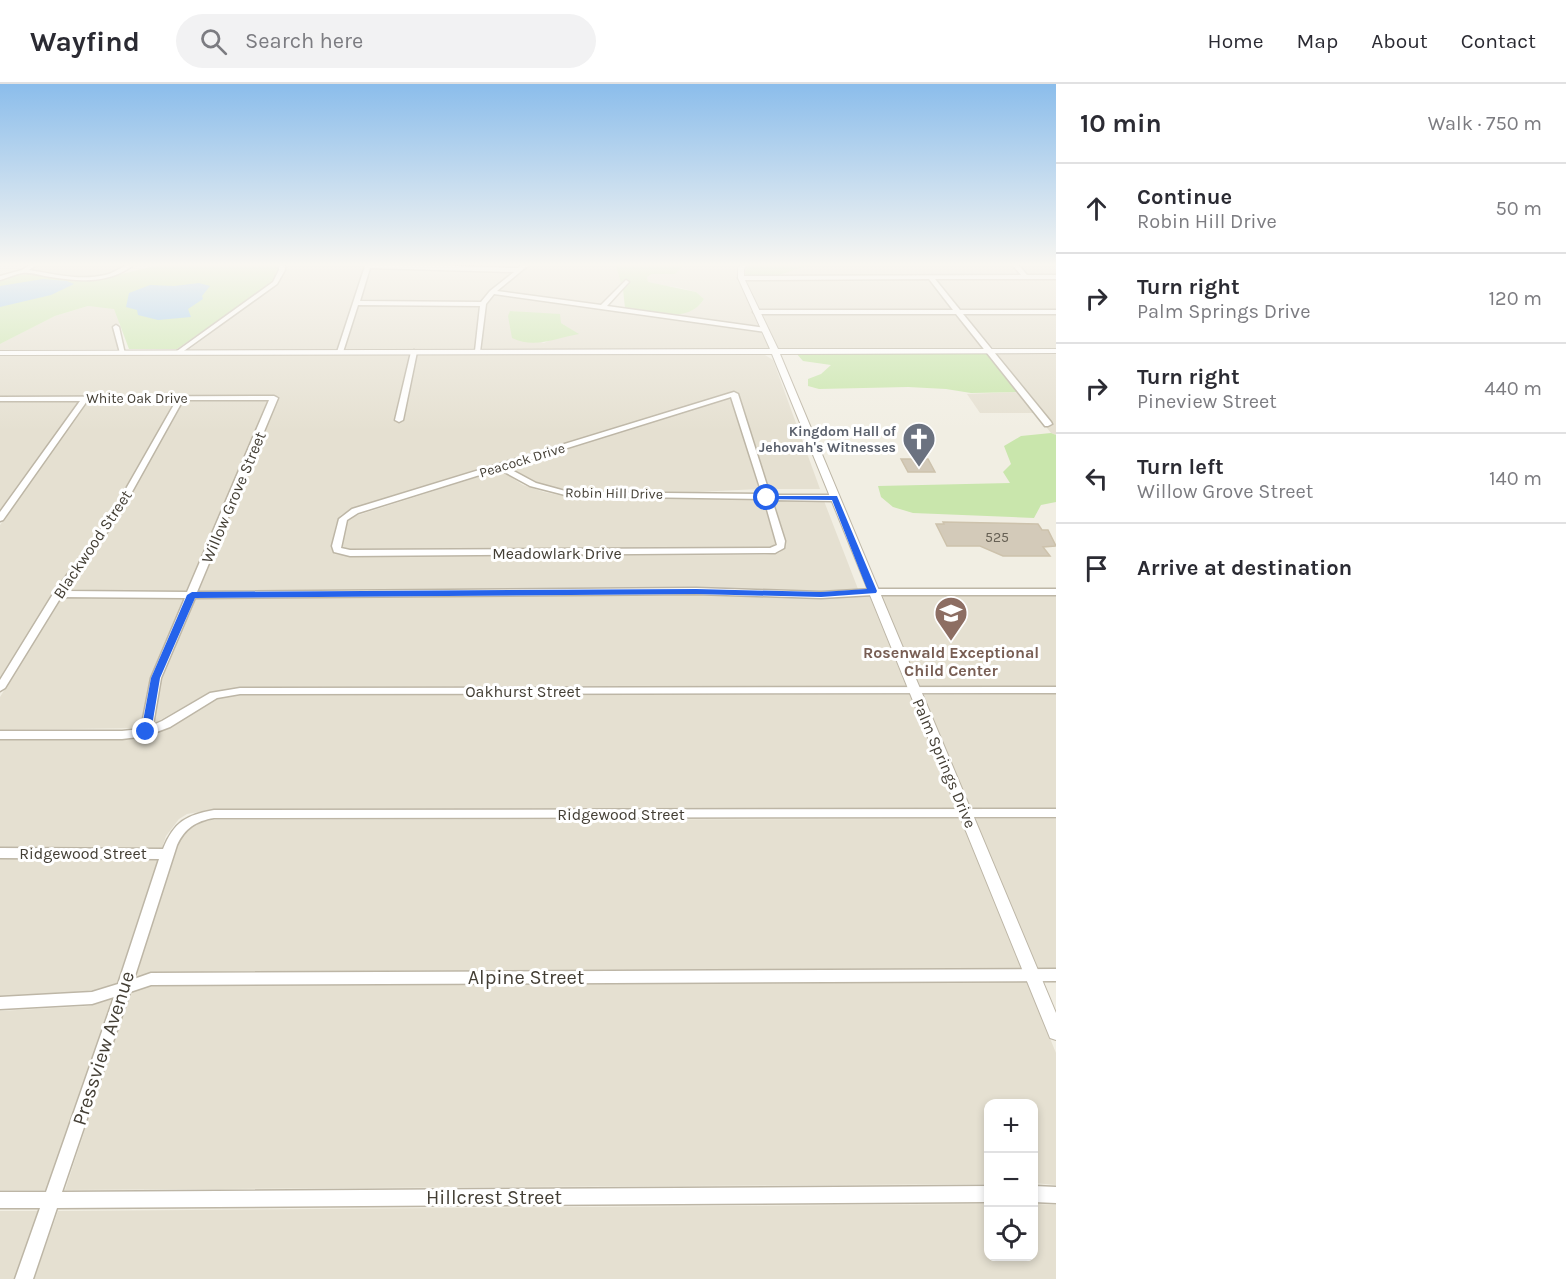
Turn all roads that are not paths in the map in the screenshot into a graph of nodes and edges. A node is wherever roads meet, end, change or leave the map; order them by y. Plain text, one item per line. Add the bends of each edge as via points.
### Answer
1 (225, 319) edge
2 (351, 319) edge
3 (481, 319) edge
4 (682, 319) edge
5 (759, 319) edge
6 (965, 319) edge
7 (116, 327) dead end
8 (765, 330) junction
9 (478, 351) junction
10 (775, 351) junction
11 (992, 351) junction
12 (1056, 351) edge
13 (0, 352) edge
14 (123, 352) junction
15 (179, 352) junction
16 (340, 352) junction
17 (414, 352) junction
18 (181, 398) junction
19 (274, 398) joint
20 (0, 399) edge
21 (85, 399) junction
22 (399, 420) dead end
23 (1048, 423) dead end
24 (501, 466) junction
25 (766, 495) junction
26 (833, 495) junction
27 (0, 518) edge
28 (337, 550) joint
29 (873, 591) junction
30 (1056, 592) edge
31 (58, 594) junction
32 (192, 595) junction
33 (0, 688) edge
34 (1056, 690) edge
35 (914, 691) junction
36 (146, 732) junction
37 (0, 735) edge
38 (1056, 813) edge
39 (966, 814) junction
40 (187, 821) joint
41 (0, 853) edge
42 (167, 854) junction
43 (1032, 975) junction
44 (1056, 975) edge
45 (124, 988) junction
46 (0, 1003) edge
47 (1056, 1033) edge
48 (984, 1194) edge
49 (1038, 1194) edge
50 (1056, 1195) edge
51 (0, 1200) edge
52 (52, 1200) junction
53 (24, 1279) edge

1 - 15 street
2 - 16 street
3 - 9 street
4 - 8 street
5 - 8 street, Palm Springs Drive
6 - 11 street
7 - 14 street
8 - 10 street, Palm Springs Drive
9 - 10 street
9 - 17 street
10 - 11 street
10 - 26 street, Palm Springs Drive
11 - 12 street
11 - 23 street
13 - 14 street
14 - 15 street
15 - 16 street
16 - 17 street
17 - 22 street
18 - 19 street, White Oak Drive
18 - 21 street, White Oak Drive
18 - 31 street, Blackwood Street via 114,517
19 - 32 street, Willow Grove Street
20 - 21 street, White Oak Drive
21 - 27 street
24 - 25 street, Robin Hill Drive via 525,483 569,494
24 - 25 street, Peacock Drive via 734,394
24 - 28 street, Peacock Drive via 346,516 338,533
25 - 26 street, Robin Hill Drive
25 - 28 street, Meadowlark Drive via 781,546 763,553 350,554
26 - 29 street, Palm Springs Drive
29 - 30 street
29 - 32 street via 821,595 685,591
29 - 35 street, Palm Springs Drive
31 - 32 street
31 - 33 street, Blackwood Street
32 - 36 street, Willow Grove Street via 156,678
34 - 35 street, Oakhurst Street
35 - 36 street, Oakhurst Street via 240,691 214,695
35 - 39 street, Palm Springs Drive
36 - 37 street, Oakhurst Street
38 - 39 street, Ridgewood Street
39 - 40 street, Ridgewood Street via 214,814
39 - 43 street, Palm Springs Drive
40 - 42 street, Pressview Avenue via 173,836
41 - 42 street, Ridgewood Street
42 - 45 street, Pressview Avenue
43 - 44 street, Alpine Street
43 - 45 street, Alpine Street via 151,979
43 - 47 street, Palm Springs Drive
45 - 46 street, Alpine Street via 92,998
45 - 52 street, Pressview Avenue
48 - 52 street, Hillcrest Street
49 - 50 street
51 - 52 street, Hillcrest Street
52 - 53 street, Pressview Avenue

